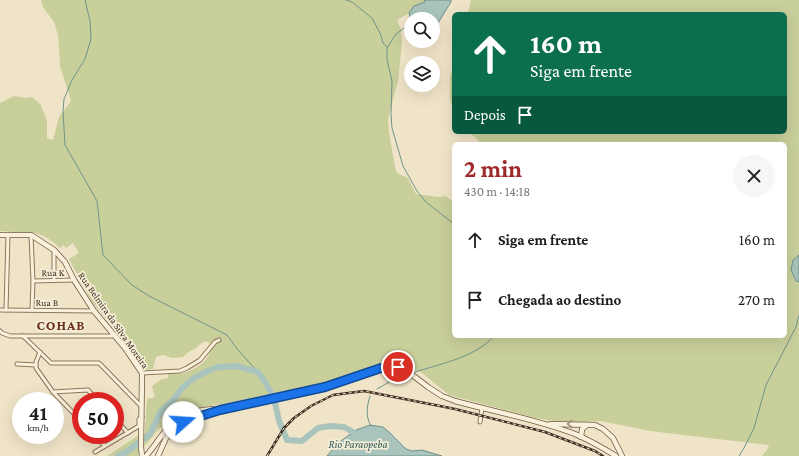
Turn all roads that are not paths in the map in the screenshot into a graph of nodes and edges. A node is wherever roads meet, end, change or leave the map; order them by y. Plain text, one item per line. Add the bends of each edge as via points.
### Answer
1 (0, 235) edge
2 (8, 235) junction
3 (31, 235) junction
4 (54, 250) junction
5 (54, 280) junction
6 (74, 280) junction
7 (33, 281) junction
8 (0, 310) edge
9 (6, 310) junction
10 (32, 310) junction
11 (94, 311) junction
12 (0, 331) edge
13 (23, 336) junction
14 (114, 336) junction
15 (219, 340) dead end
16 (40, 352) junction
17 (17, 364) dead end
18 (36, 365) junction
19 (142, 373) junction
20 (53, 392) joint
21 (90, 392) edge
22 (64, 403) edge
23 (142, 406) junction
24 (482, 408) junction
25 (220, 410) junction
26 (72, 412) edge
27 (142, 417) junction
28 (480, 422) dead end
29 (544, 424) junction
30 (587, 425) junction
31 (124, 429) edge
32 (128, 433) junction
33 (581, 437) junction
34 (615, 442) junction
35 (105, 446) joint
36 (603, 448) junction
37 (95, 452) dead end
38 (142, 456) edge
39 (146, 456) edge
40 (158, 456) edge
41 (616, 456) edge
42 (622, 456) edge

1 - 2 main road
2 - 3 main road
2 - 9 street
3 - 4 main road, Rua Belmira da Silva Moreira
3 - 7 street
4 - 5 street
4 - 6 main road, Rua Belmira da Silva Moreira via 65,262
5 - 6 street, Rua K
5 - 7 street, Rua K
6 - 11 main road, Rua Belmira da Silva Moreira
7 - 10 street
8 - 9 street, Rua B
9 - 10 street, Rua B
10 - 11 street, Rua B
11 - 14 main road, Rua Belmira da Silva Moreira
12 - 13 street via 10,336
13 - 14 street
13 - 16 street
14 - 19 main road, Rua Belmira da Silva Moreira
15 - 19 street via 200,360 180,371
16 - 18 street
16 - 23 street via 51,363 99,363
17 - 18 street
18 - 20 street
19 - 23 main road, Rua Belmira da Silva Moreira
20 - 21 street
22 - 26 street
23 - 27 main road, Rua Belmira da Silva Moreira
24 - 25 main road via 442,396 398,367 381,368 325,387
24 - 28 street
24 - 29 main road
25 - 39 main road via 201,410 179,419 162,435
25 - 40 main road via 183,422 166,438
27 - 32 street via 139,419 139,426
27 - 38 main road, Rua Belmira da Silva Moreira
30 -> 29 main road
29 - 33 main road
30 - 33 main road via 582,429
30 - 34 main road via 603,429
31 - 32 street
32 - 35 street
33 - 36 main road
34 - 36 main road via 608,448
34 - 42 main road
35 - 37 street
36 - 41 main road

